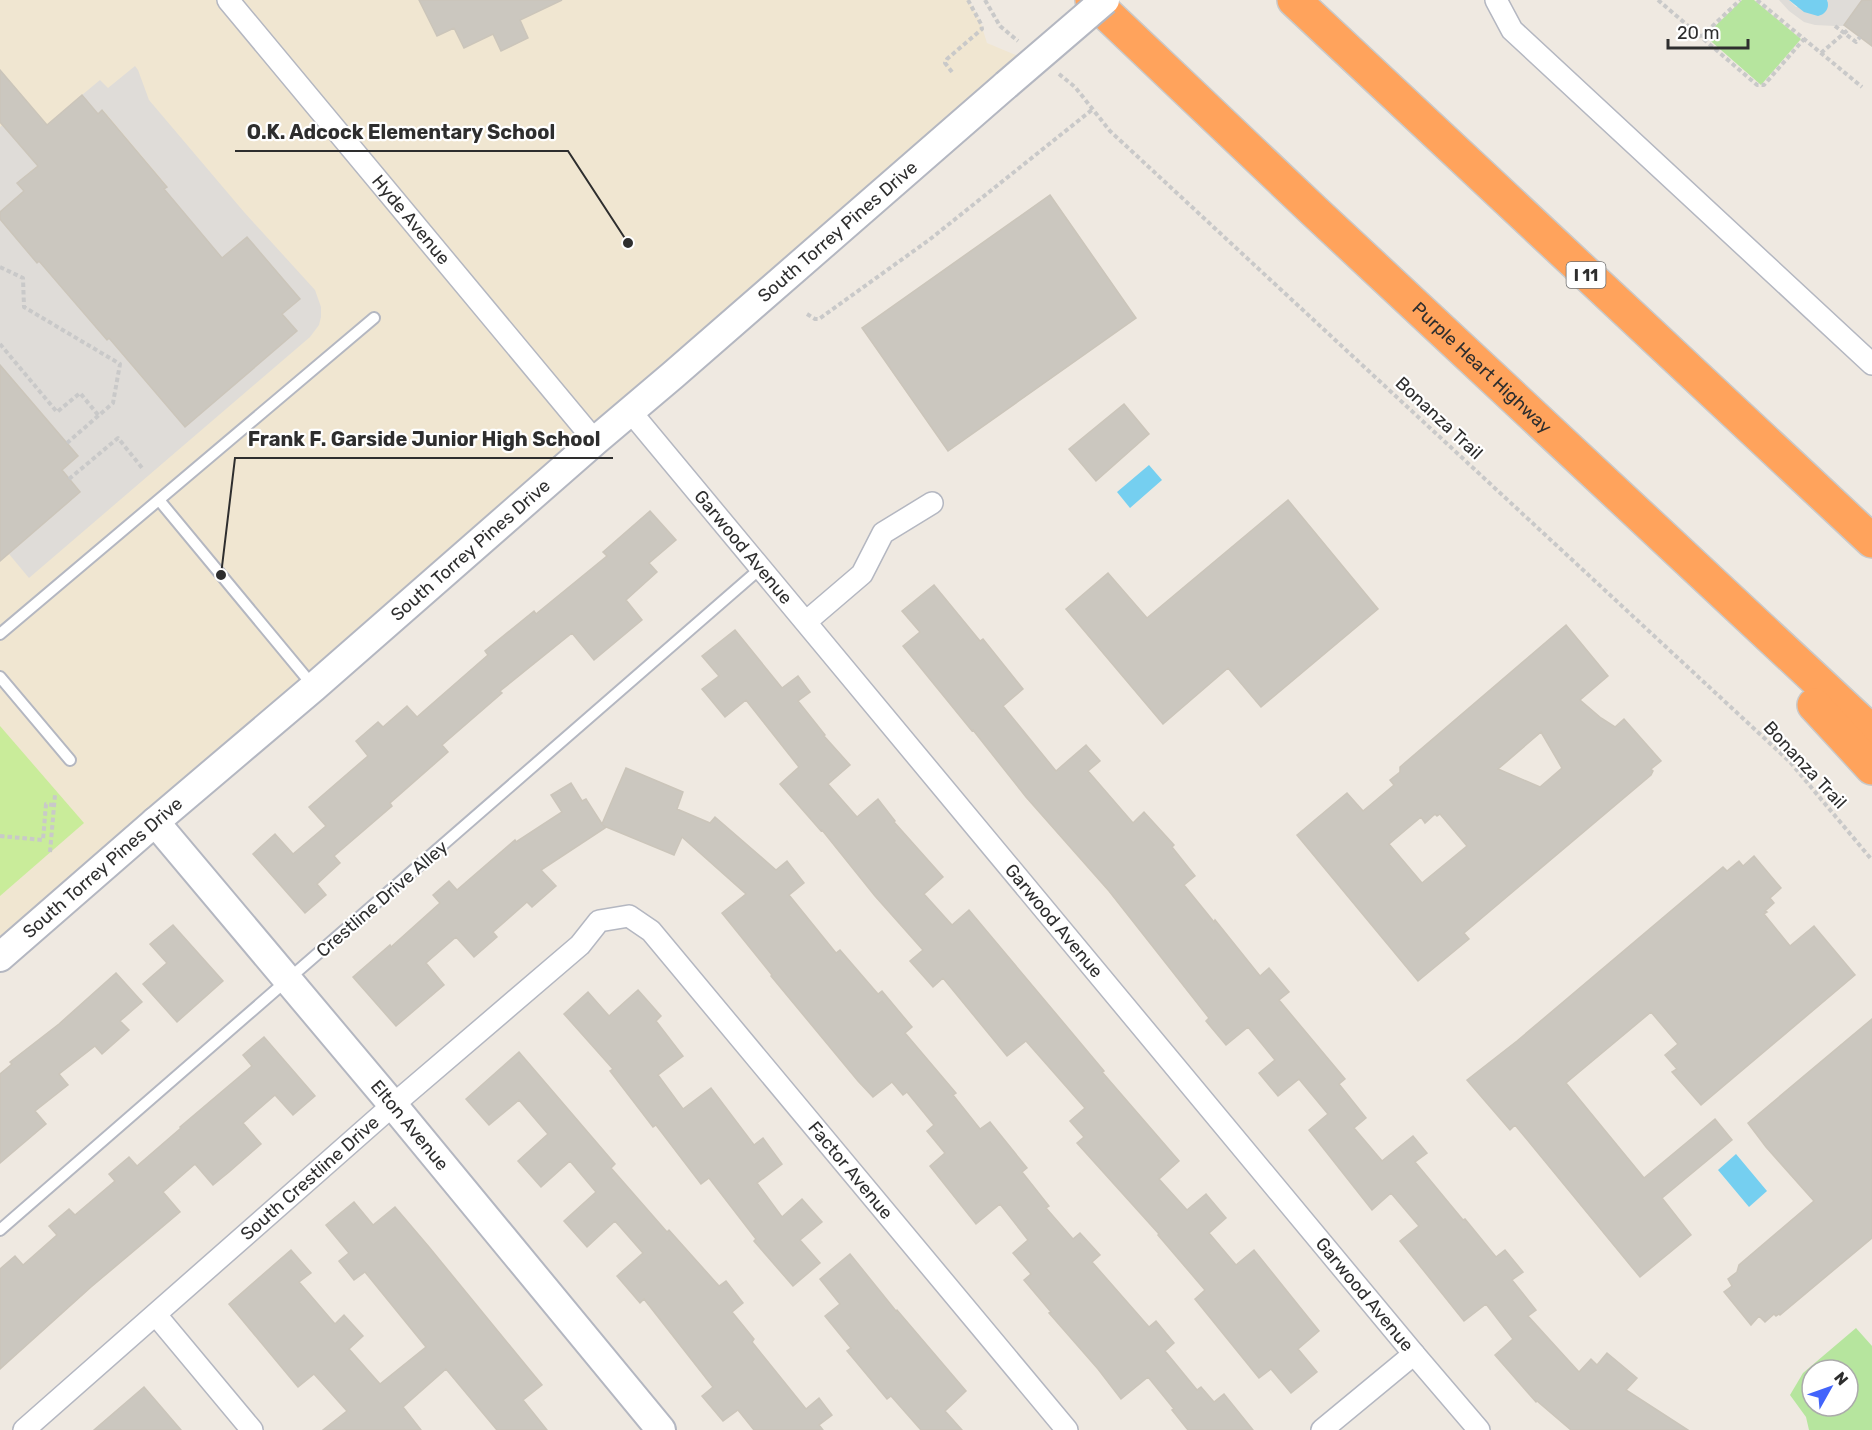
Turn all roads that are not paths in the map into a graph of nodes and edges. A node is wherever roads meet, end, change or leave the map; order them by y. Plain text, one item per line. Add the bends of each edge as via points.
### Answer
1 (228, 0) edge
2 (1092, 0) edge
3 (1105, 0) edge
4 (1294, 0) edge
5 (1496, 0) edge
6 (374, 318) dead end
7 (1872, 364) edge
8 (630, 411) junction
9 (595, 441) junction
10 (159, 500) junction
11 (932, 503) dead end
12 (1636, 511) junction
13 (1872, 541) edge
14 (762, 567) junction
15 (807, 621) junction
16 (0, 634) edge
17 (0, 677) edge
18 (314, 687) junction
19 (1872, 732) edge
20 (70, 760) dead end
21 (1872, 768) edge
22 (155, 822) junction
23 (629, 916) joint
24 (0, 957) edge
25 (288, 980) junction
26 (393, 1106) junction
27 (0, 1230) edge
28 (156, 1315) junction
29 (1414, 1354) junction
30 (24, 1430) edge
31 (252, 1430) edge
32 (661, 1430) edge
33 (1067, 1430) edge
34 (1322, 1430) edge
35 (1479, 1430) edge

1 - 9 street, Hyde Avenue
2 - 12 highway, Purple Heart Highway
3 - 8 main road, South Torrey Pines Drive, bridge
4 - 13 highway, I 11
5 - 7 street via 1512,30
6 - 10 lane
8 - 9 main road, South Torrey Pines Drive
8 - 14 street, Garwood Avenue
9 - 18 main road, South Torrey Pines Drive
10 - 16 lane
10 - 18 lane
11 - 15 street via 883,533 862,574
12 - 19 highway, Purple Heart Highway
12 - 21 highway
14 - 15 street, Garwood Avenue
14 - 25 lane, Crestline Drive Alley
15 - 29 street, Garwood Avenue
17 - 20 lane
18 - 22 main road, South Torrey Pines Drive
22 - 24 main road, South Torrey Pines Drive
22 - 25 main road, Elton Avenue
23 - 26 street, South Crestline Drive via 599,921 580,945
23 - 33 street, Factor Avenue via 651,931
25 - 26 main road, Elton Avenue
25 - 27 lane, Crestline Drive Alley
26 - 28 street, South Crestline Drive
26 - 32 main road, Elton Avenue
28 - 30 street, South Crestline Drive
28 - 31 street
29 - 34 street
29 - 35 street, Garwood Avenue

